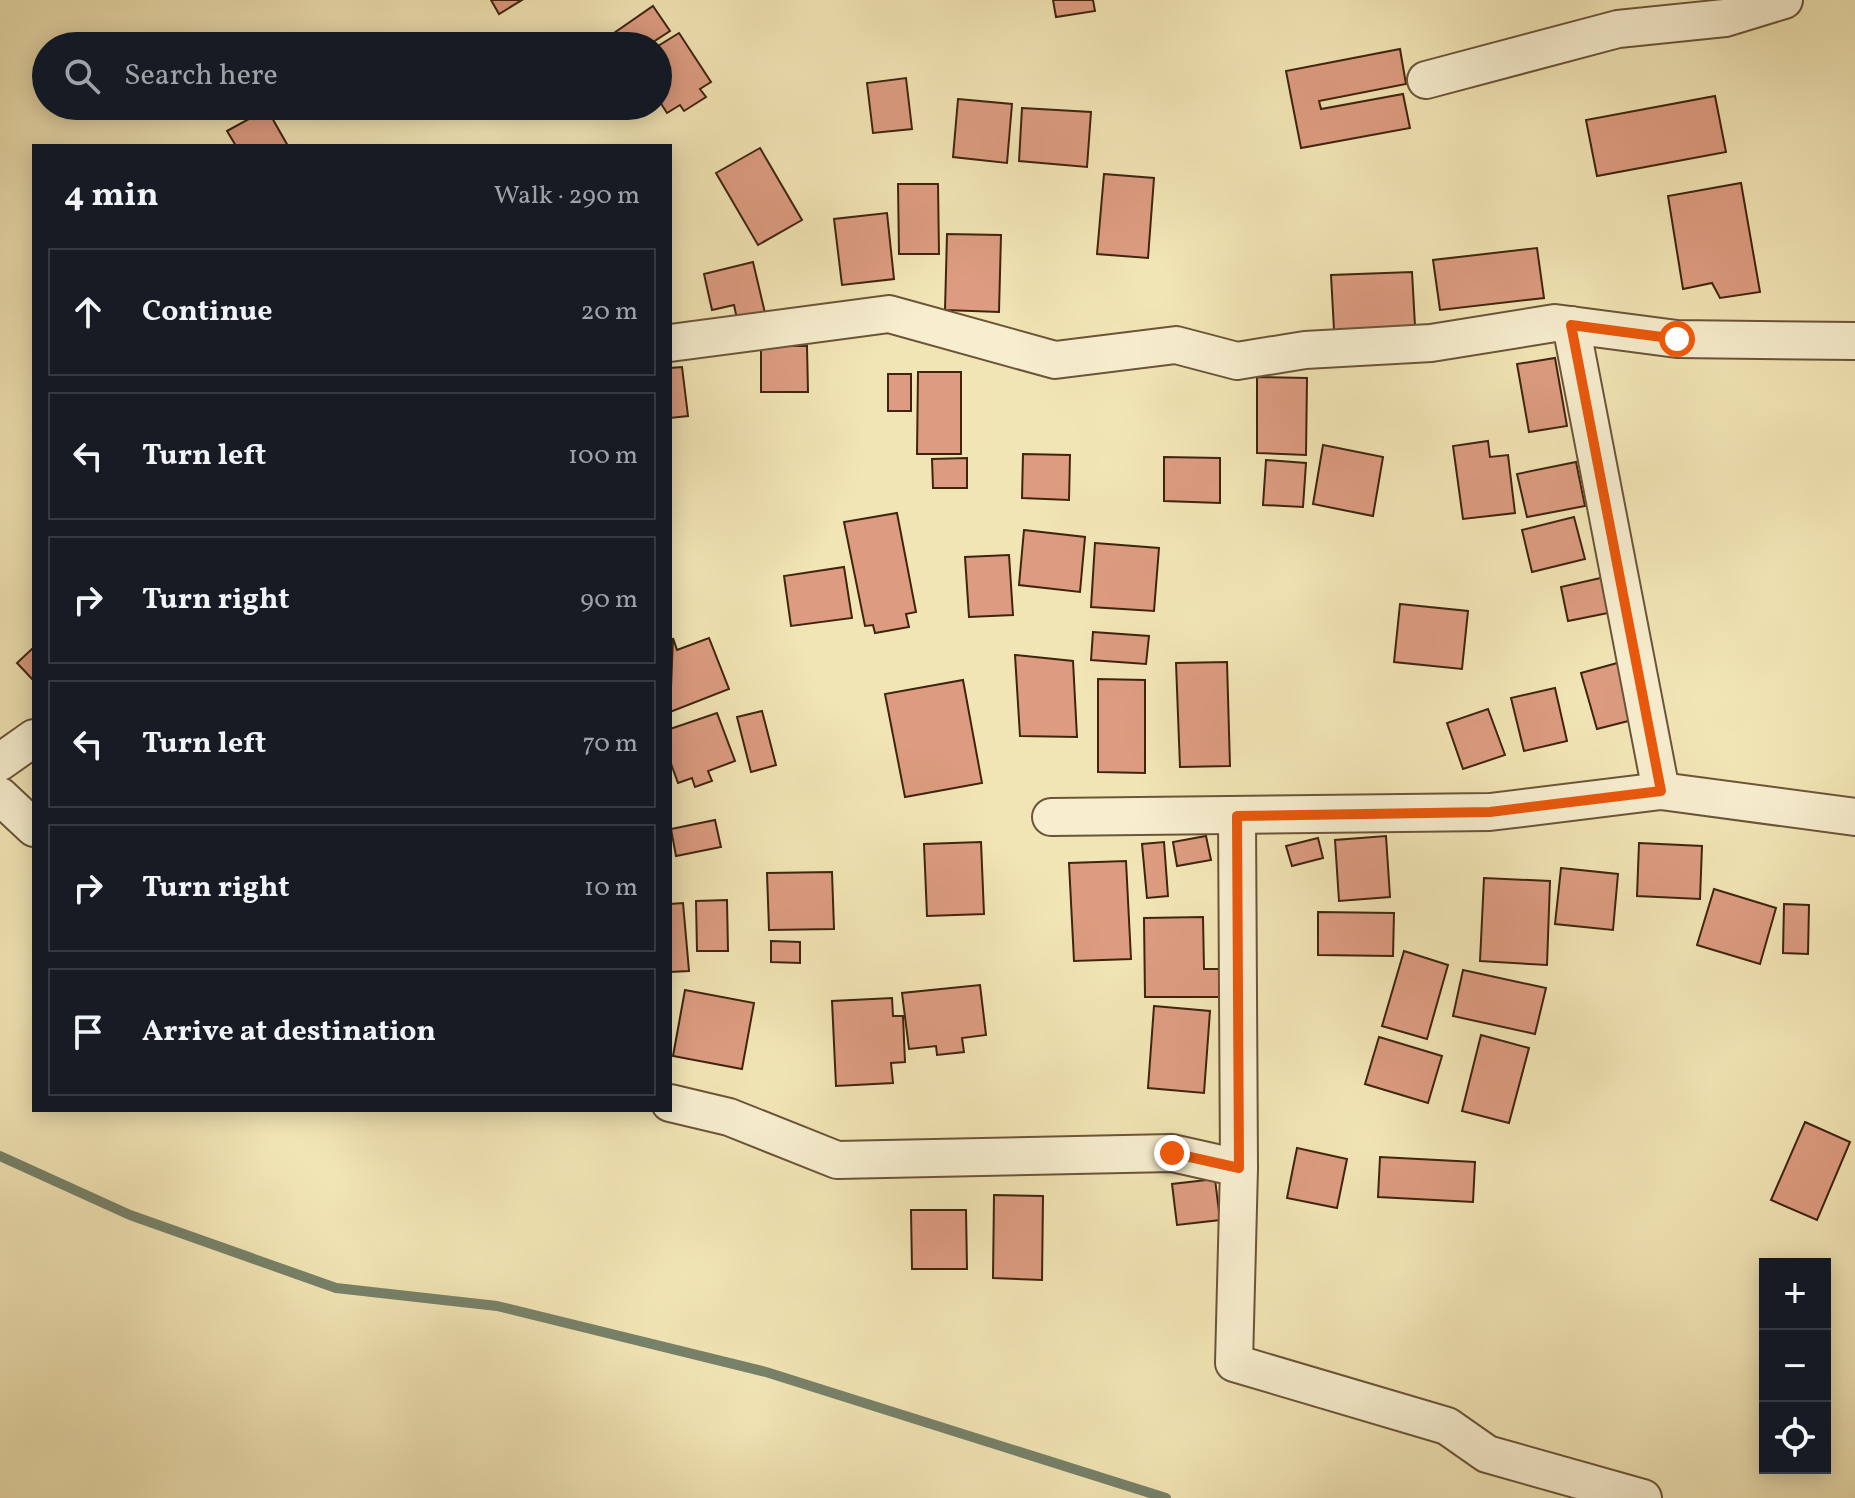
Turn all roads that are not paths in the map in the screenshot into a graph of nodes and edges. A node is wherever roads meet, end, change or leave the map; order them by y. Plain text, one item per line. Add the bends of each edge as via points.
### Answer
1 (1784, 0) edge
2 (1426, 80) dead end
3 (1571, 325) junction
4 (1855, 341) edge
5 (672, 343) edge
6 (32, 739) edge
7 (0, 762) edge
8 (1661, 791) junction
9 (0, 796) edge
10 (1237, 816) junction
11 (1051, 817) dead end
12 (1855, 817) edge
13 (32, 826) edge
14 (672, 1103) edge
15 (1239, 1168) junction
16 (1643, 1498) edge

1 - 2 street via 1725,18 1618,29
3 - 4 street via 1677,339
3 - 5 street via 1237,361 1176,345 1055,360 889,314
3 - 8 street
6 - 7 street
8 - 10 street via 1490,812
8 - 12 street
9 - 13 street
10 - 11 street
10 - 15 street
14 - 15 street via 729,1117 837,1160 1172,1153
15 - 16 street via 1234,1363 1447,1426 1487,1454

